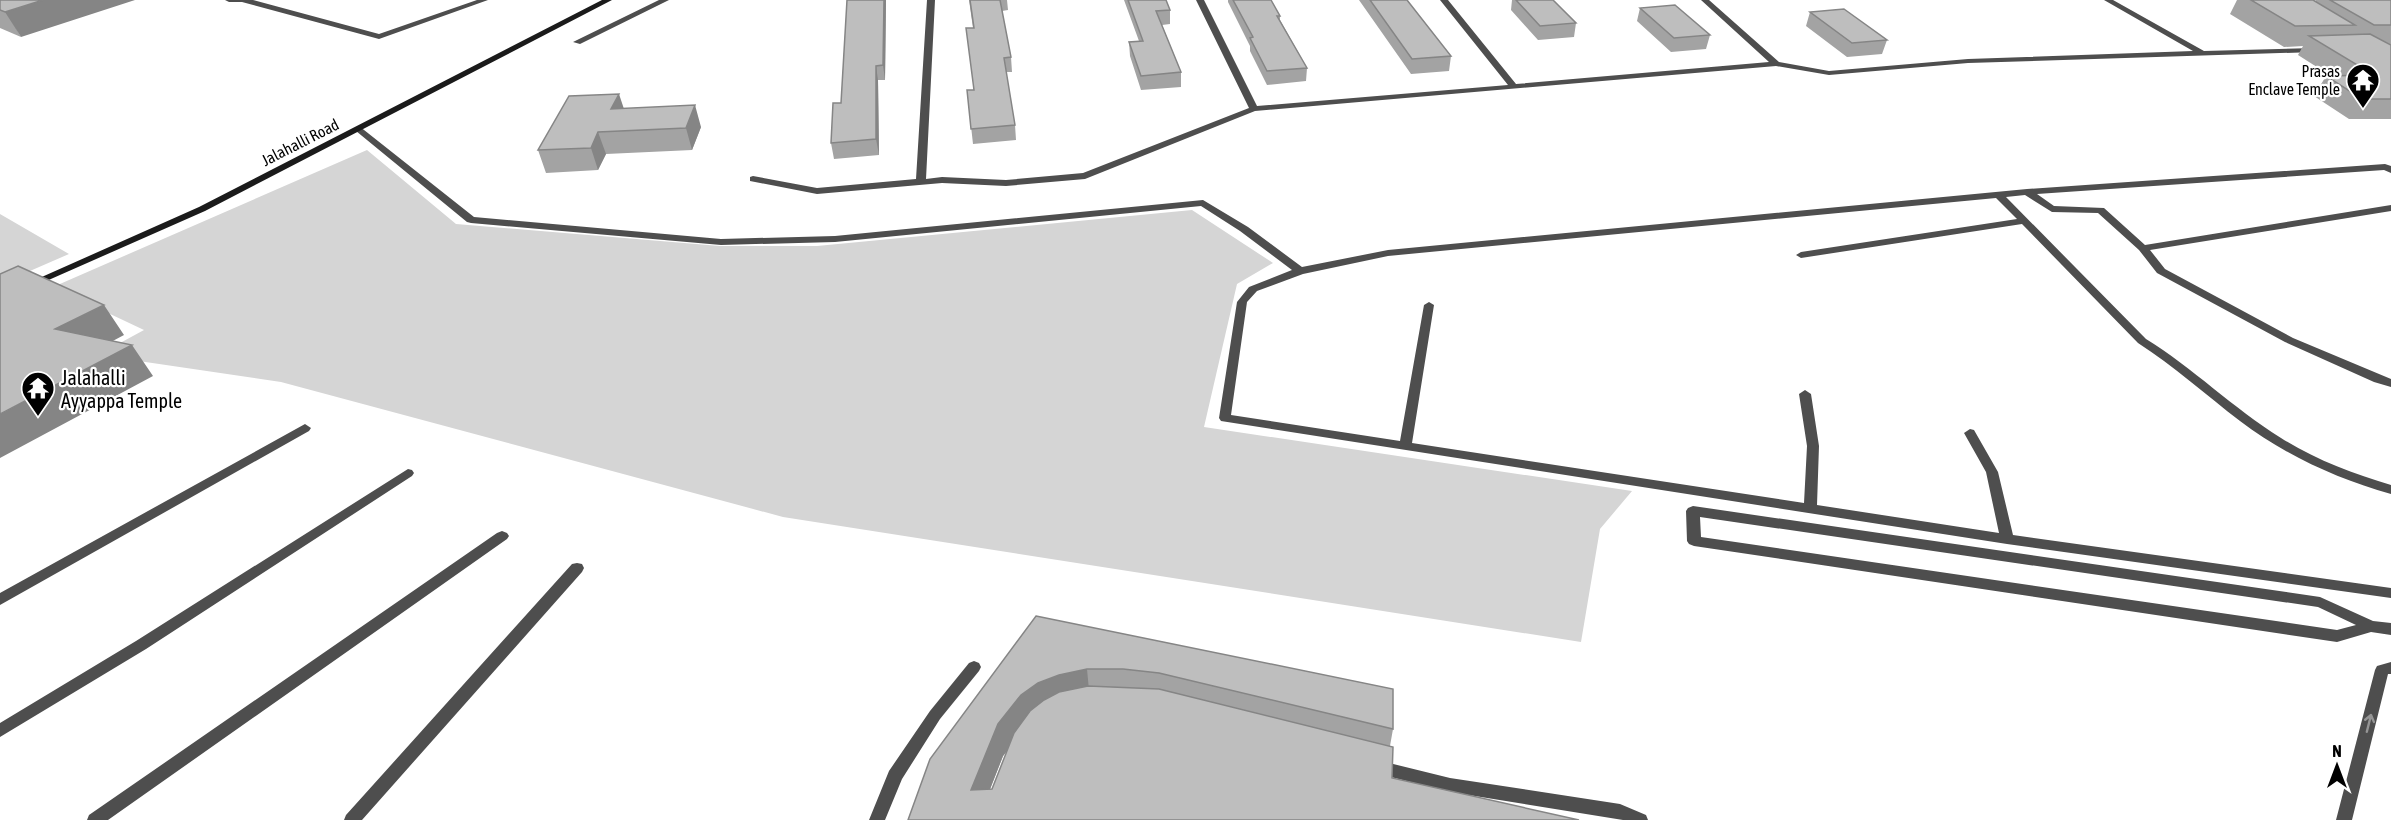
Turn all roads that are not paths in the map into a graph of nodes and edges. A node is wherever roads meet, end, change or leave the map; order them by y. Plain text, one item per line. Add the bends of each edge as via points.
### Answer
1 (229, 0) edge
2 (247, 0) edge
3 (484, 0) edge
4 (608, 0) edge
5 (665, 0) edge
6 (931, 0) edge
7 (1200, 0) edge
8 (1444, 0) edge
9 (1705, 0) edge
10 (2108, 0) edge
11 (577, 42) dead end
12 (2329, 50) edge
13 (2203, 54) junction
14 (1776, 64) junction
15 (1514, 87) junction
16 (1254, 109) junction
17 (359, 129) junction
18 (2391, 170) edge
19 (753, 179) dead end
20 (921, 182) junction
21 (2027, 192) junction
22 (1999, 195) junction
23 (2391, 208) edge
24 (2024, 221) junction
25 (2143, 248) junction
26 (1802, 255) dead end
27 (1300, 271) junction
28 (21, 288) edge
29 (1429, 304) dead end
30 (2391, 382) edge
31 (1805, 394) dead end
32 (305, 428) dead end
33 (1970, 433) dead end
34 (1405, 446) junction
35 (408, 472) dead end
36 (2391, 490) edge
37 (1810, 509) junction
38 (502, 536) dead end
39 (2007, 539) junction
40 (577, 568) dead end
41 (2391, 594) edge
42 (0, 600) edge
43 (2371, 626) junction
44 (2391, 629) edge
45 (974, 667) dead end
46 (2391, 668) edge
47 (0, 731) edge
48 (1357, 762) edge
49 (95, 820) edge
50 (352, 820) edge
51 (877, 820) edge
52 (1640, 820) edge
53 (2344, 820) edge

1 - 2 street
2 - 3 street via 379,37
4 - 17 main road, Jalahalli Road
5 - 11 street
6 - 20 street
7 - 16 street
8 - 15 street
9 - 14 street
10 - 13 street
12 - 13 street
13 - 14 street via 1968,61 1829,73
14 - 15 street
15 - 16 street
16 - 20 street via 1085,176 1006,183
17 - 27 street via 471,220 721,242 835,239 1203,203
17 - 28 main road, Jalahalli Road via 202,209
18 - 21 street via 2385,167
19 - 20 street via 817,191
21 - 22 street
21 - 25 street via 2052,209 2101,210
22 - 24 street
22 - 27 street via 1388,253
23 - 25 street
24 - 26 street
24 - 36 street via 2142,341 2244,419 2309,458
25 - 30 street via 2162,271 2289,339 2378,380
27 - 34 street via 1253,289 1242,302 1225,418
29 - 34 street
31 - 37 street via 1813,446
32 - 42 street
33 - 39 street via 1992,472
34 - 37 street
35 - 47 street
37 - 39 street
38 - 49 street
39 - 41 street
40 - 50 street
43 - 43 street via 2320,602 1693,511 1694,541 2337,636
43 - 44 street
45 - 51 street via 895,776
53 -> 46 street via 2382,670
48 - 52 street via 1450,785 1620,811

